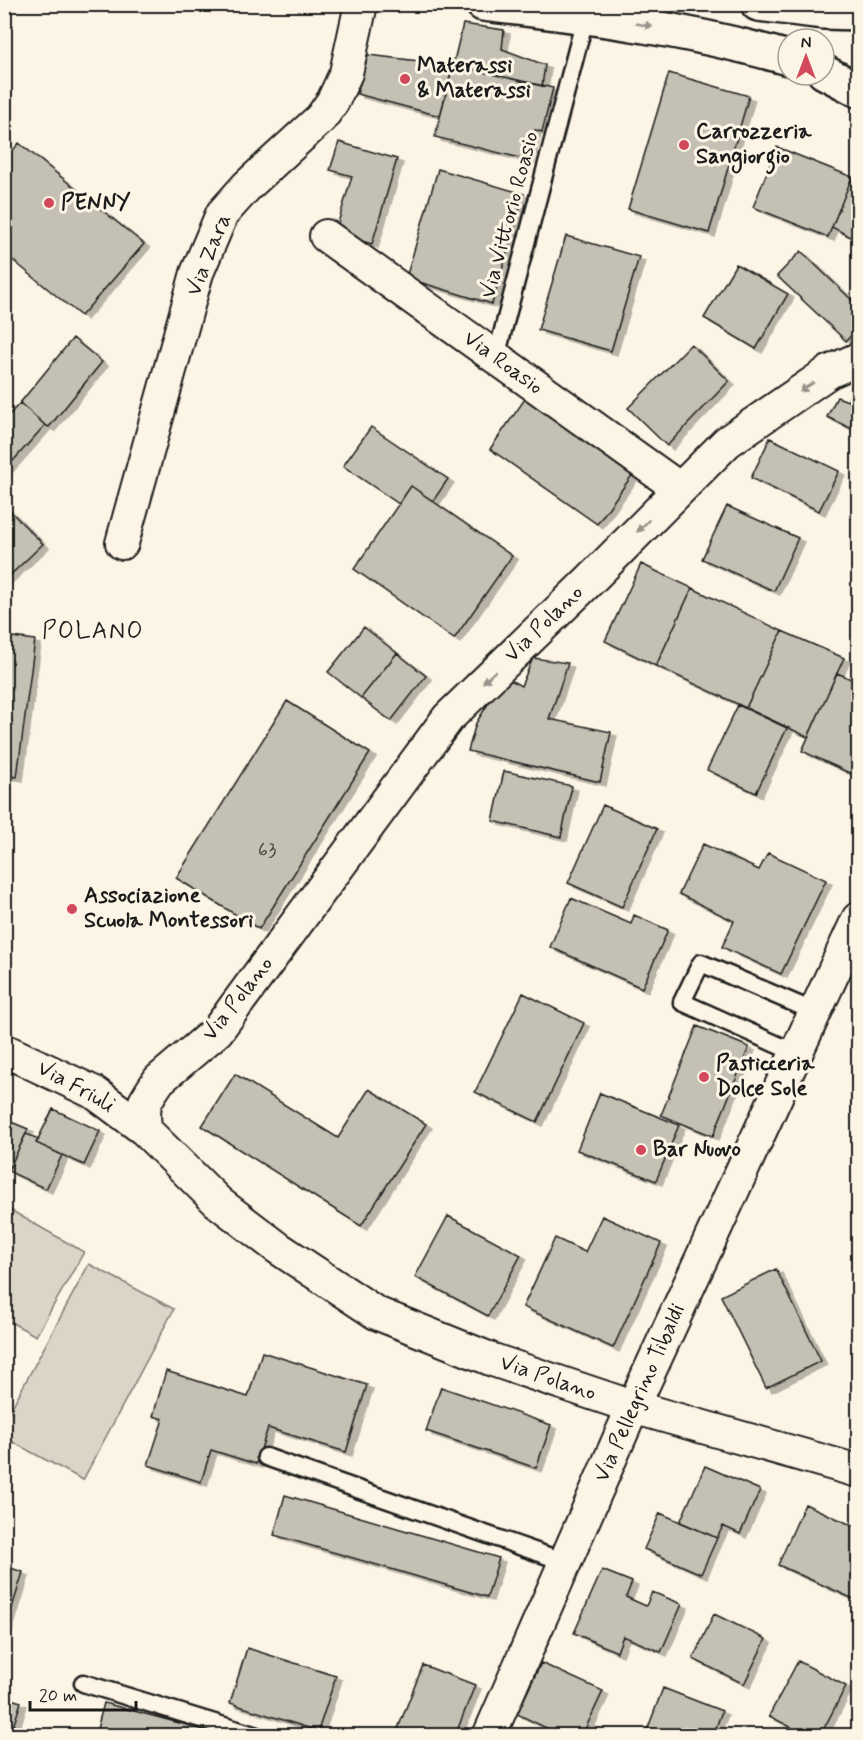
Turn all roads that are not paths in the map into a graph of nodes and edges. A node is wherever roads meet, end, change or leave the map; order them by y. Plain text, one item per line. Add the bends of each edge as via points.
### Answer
1 (361, 4) edge
2 (483, 4) edge
3 (758, 4) edge
4 (858, 13) edge
5 (586, 15) junction
6 (776, 55) edge
7 (836, 78) edge
8 (858, 90) edge
9 (326, 236) dead end
10 (496, 357) junction
11 (858, 359) edge
12 (680, 489) junction
13 (122, 543) dead end
14 (858, 919) edge
15 (815, 1012) junction
16 (4, 1050) edge
17 (796, 1053) junction
18 (145, 1130) junction
19 (633, 1407) junction
20 (266, 1457) dead end
21 (858, 1471) edge
22 (565, 1562) junction
23 (83, 1683) dead end
24 (257, 1736) edge
25 (489, 1736) edge

1 - 13 street, Via Zara via 346,73 333,101 321,118 222,214 197,273
2 - 5 main road
3 - 4 main road
5 -> 6 main road via 712,38
5 - 10 lane, Via Vittorio Roasio
7 - 8 main road
9 - 10 street, Via Roasio
10 - 12 street, Via Roasio
11 -> 12 street, Via Polano via 829,372 727,442
12 -> 18 street, Via Polano via 448,718 217,1031 159,1080 145,1102
14 - 15 street, Via Pellegrino Tibaldi
15 - 17 street, Via Pellegrino Tibaldi
15 - 17 lane via 700,963 682,1002
16 - 18 street, Via Friuli via 95,1093
17 - 19 street, Via Pellegrino Tibaldi
18 - 19 street, Via Polano via 219,1203 375,1313
19 - 21 street, Via Polano
19 - 22 street, Via Pellegrino Tibaldi
20 - 22 lane
22 - 25 street, Via Pellegrino Tibaldi
23 - 24 lane

